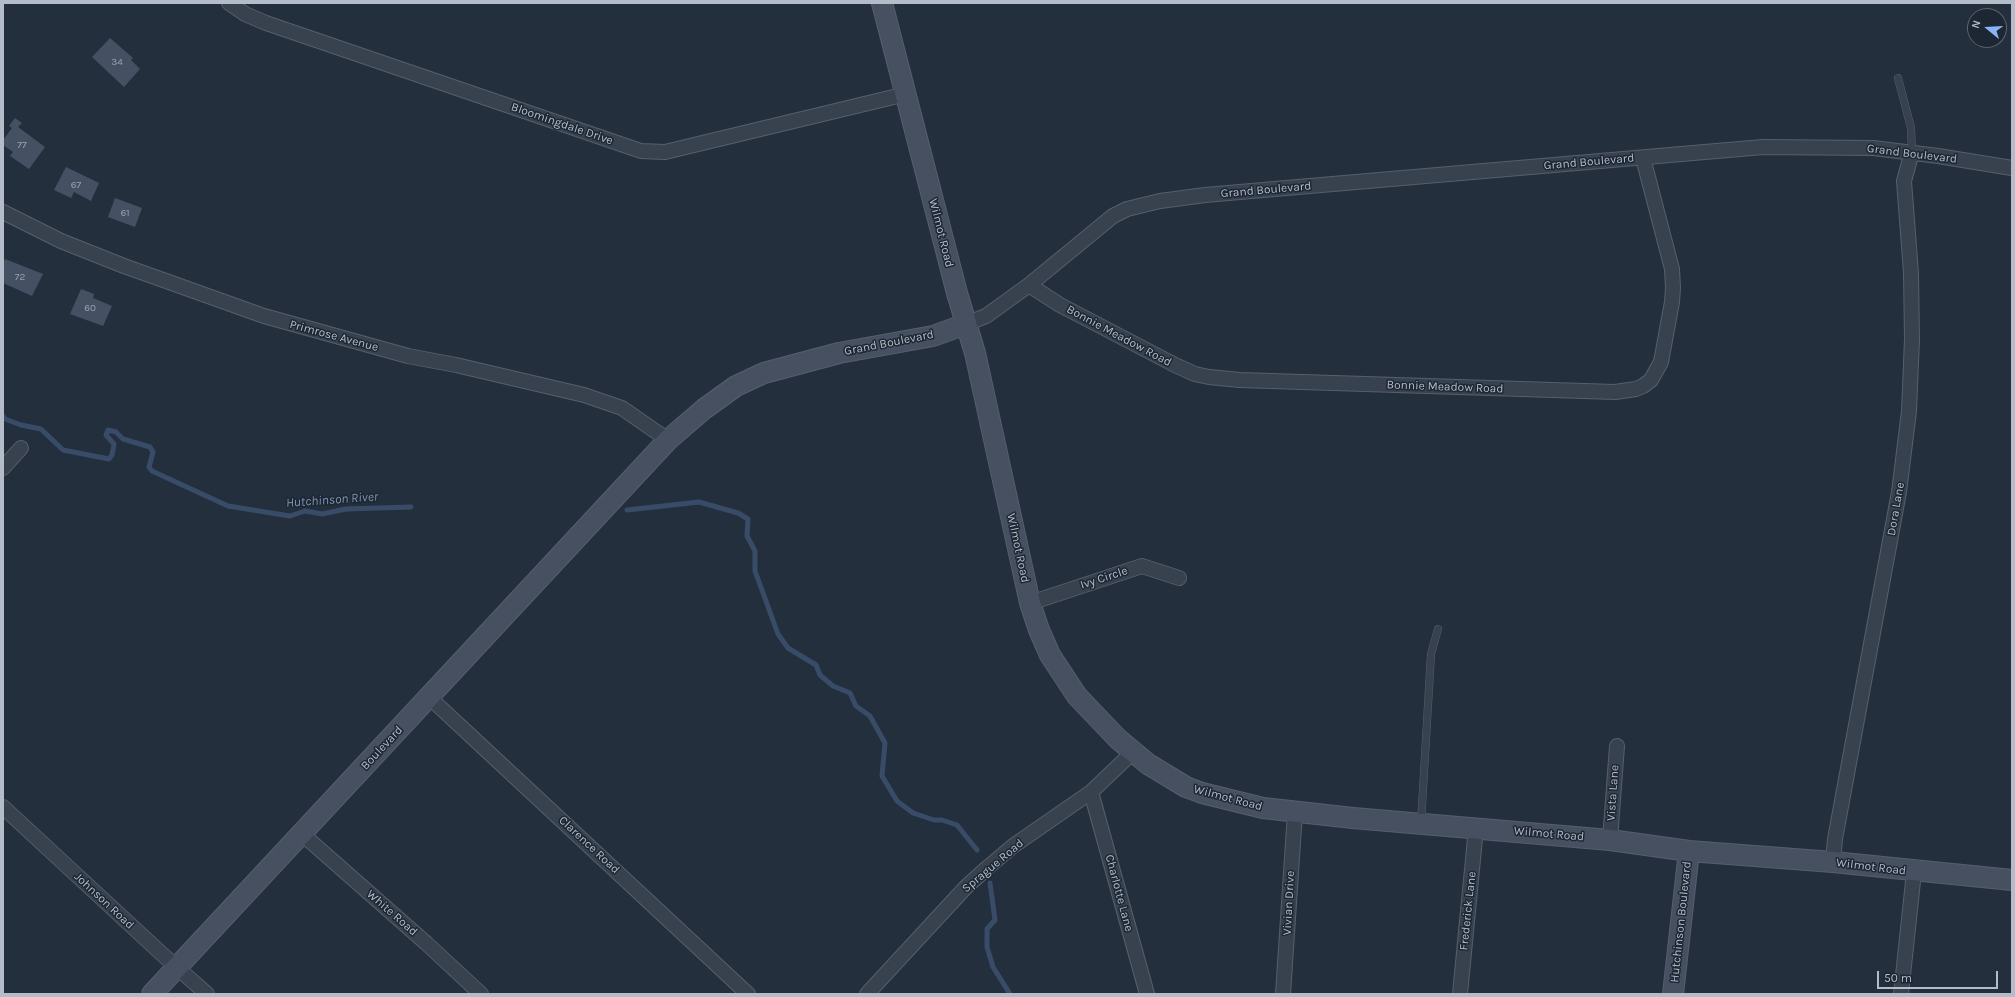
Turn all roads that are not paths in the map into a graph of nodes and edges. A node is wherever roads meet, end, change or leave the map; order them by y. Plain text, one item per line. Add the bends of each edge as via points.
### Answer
1 (229, 3) edge
2 (882, 3) edge
3 (1898, 78) dead end
4 (906, 94) junction
5 (1912, 152) junction
6 (1643, 158) junction
7 (2012, 168) edge
8 (3, 212) edge
9 (1029, 285) junction
10 (966, 324) junction
11 (668, 440) junction
12 (21, 448) dead end
13 (3, 468) edge
14 (611, 500) joint
15 (1179, 578) dead end
16 (1030, 603) junction
17 (1438, 629) dead end
18 (429, 697) junction
19 (1617, 746) dead end
20 (1133, 752) junction
21 (1091, 792) junction
22 (3, 806) edge
23 (1295, 812) junction
24 (1421, 823) junction
25 (1476, 828) junction
26 (302, 833) junction
27 (1610, 840) junction
28 (1689, 851) junction
29 (1833, 862) junction
30 (1914, 872) junction
31 (2012, 880) edge
32 (177, 967) junction
33 (152, 994) edge
34 (207, 994) edge
35 (481, 994) edge
36 (748, 994) edge
37 (867, 994) edge
38 (1147, 994) edge
39 (1283, 994) edge
40 (1460, 994) edge
41 (1673, 994) edge
42 (1901, 994) edge

1 - 4 street, Bloomingdale Drive via 245,14 266,23 641,151 665,152
2 - 4 street, Wilmot Road
3 - 5 lane via 1911,128
4 - 10 street, Wilmot Road
5 - 6 street, Grand Boulevard via 1873,148 1763,147
5 - 7 street, Grand Boulevard
5 - 29 street, Dora Lane via 1904,181 1911,287 1909,411 1899,492 1835,839
6 - 9 street, Grand Boulevard via 1205,195 1143,204 1113,216
6 - 9 street, Bonnie Meadow Road via 1672,269 1672,302 1661,362 1651,380 1636,389 1615,392 1256,381 1209,377 1175,365 1060,305
8 - 11 street, Primrose Avenue via 61,241 264,316 408,356 592,397 622,408
9 - 10 street, Grand Boulevard via 986,316
10 - 11 street, Grand Boulevard via 933,336 839,353 764,373 736,386
10 - 16 street, Wilmot Road via 975,353
11 - 14 street, Grand Boulevard
12 - 13 street
14 - 18 street, Boulevard
15 - 16 street, Ivy Circle via 1142,566
16 - 20 street, Wilmot Road via 1050,655 1064,678 1092,712
17 - 24 lane via 1432,654
18 - 26 street, Boulevard
18 - 36 street, Clarence Road
19 - 27 street, Vista Lane
20 - 21 street, Sprague Road
20 - 23 street, Wilmot Road via 1167,776 1202,793 1263,808
21 - 37 street, Sprague Road via 1013,846 987,868 966,887
21 - 38 street, Charlotte Lane
22 - 32 street, Johnson Road
23 - 24 street, Wilmot Road
23 - 39 street, Vivian Drive
24 - 25 street, Wilmot Road
25 - 27 street, Wilmot Road
25 - 40 street, Frederick Lane
26 - 32 street, Boulevard
26 - 35 street, White Road
27 - 28 street, Wilmot Road
28 - 29 street, Wilmot Road
28 - 41 street, Hutchinson Boulevard
29 - 30 street, Wilmot Road
30 - 31 street, Wilmot Road
30 - 42 street
32 - 33 street, Boulevard
32 - 34 street, Johnson Road

